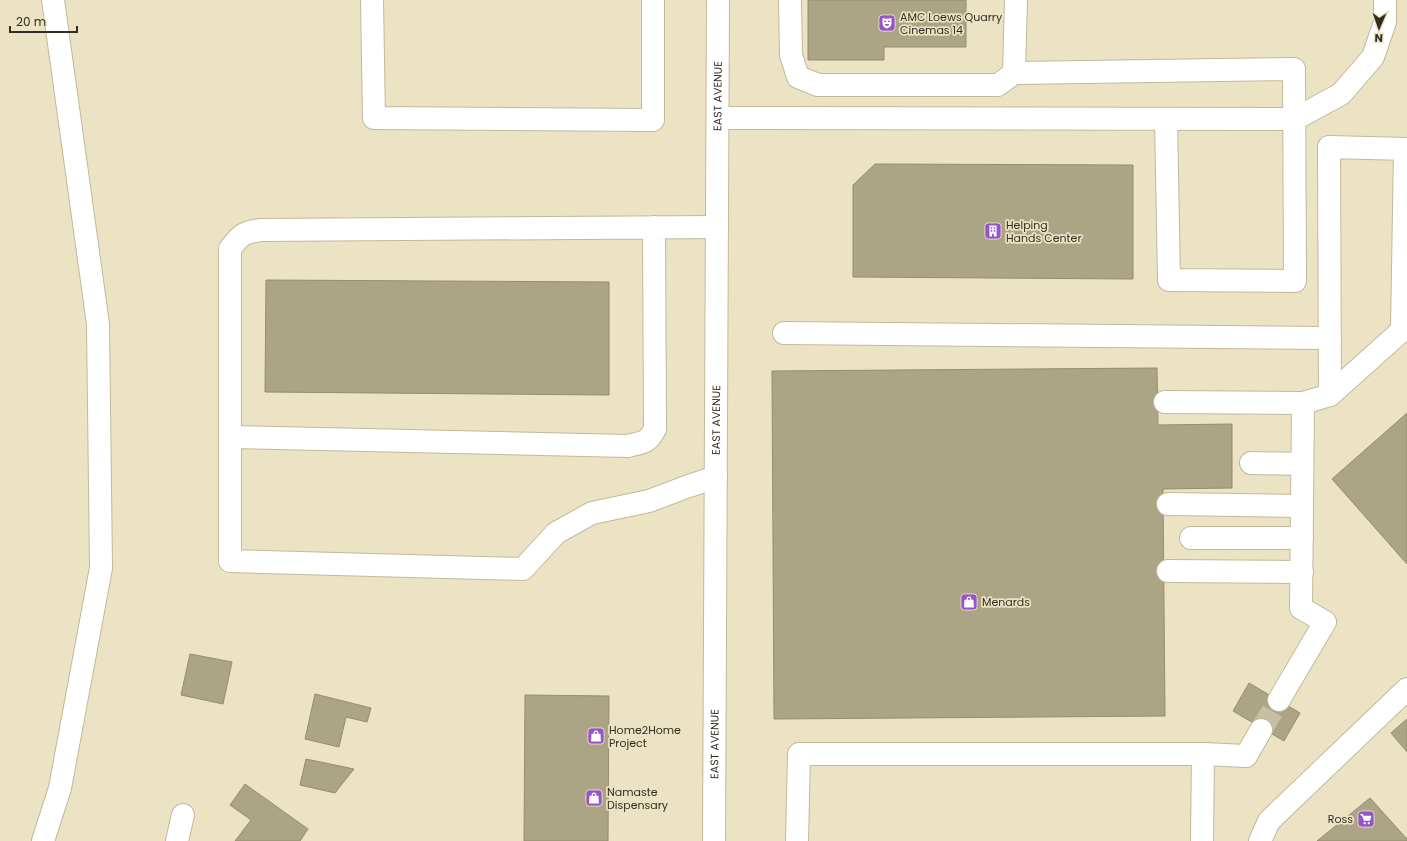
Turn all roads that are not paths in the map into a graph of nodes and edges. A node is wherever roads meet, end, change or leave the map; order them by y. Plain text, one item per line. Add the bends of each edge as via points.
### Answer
1 (53, 0) edge
2 (372, 0) edge
3 (653, 0) edge
4 (718, 0) edge
5 (790, 0) edge
6 (1016, 0) edge
7 (1385, 0) edge
8 (1014, 73) junction
9 (718, 118) junction
10 (1166, 119) junction
11 (1295, 119) junction
12 (1406, 149) edge
13 (654, 227) junction
14 (717, 227) junction
15 (1404, 328) edge
16 (784, 333) dead end
17 (1330, 338) junction
18 (1330, 395) junction
19 (1166, 402) dead end
20 (1303, 403) junction
21 (230, 437) junction
22 (1251, 463) dead end
23 (1302, 464) junction
24 (716, 477) junction
25 (1168, 504) dead end
26 (1302, 506) junction
27 (1191, 538) dead end
28 (1302, 538) junction
29 (1168, 571) dead end
30 (1302, 572) junction
31 (1407, 690) edge
32 (1279, 700) tunnel mouth
33 (1261, 730) tunnel mouth
34 (1203, 754) junction
35 (183, 815) dead end
36 (43, 841) edge
37 (178, 841) edge
38 (714, 841) edge
39 (797, 841) edge
40 (1202, 841) edge
41 (1260, 841) edge

1 - 36 street via 98,324 101,568 60,788
2 - 3 street via 374,118 653,120
4 - 9 street, EAST AVENUE
5 - 8 street via 791,55 798,77 818,85 998,85
6 - 8 street
7 - 11 street via 1385,22 1373,57 1341,94
8 - 11 street via 1294,69
9 - 10 street
9 - 14 street, EAST AVENUE
10 - 11 street
10 - 11 street via 1169,280 1296,281
12 - 15 street
12 - 17 street via 1329,147
13 - 14 street
13 - 21 street via 247,232 237,239 230,249
13 - 21 street via 655,429 650,439 628,446
14 - 24 street, EAST AVENUE
15 - 18 street
16 - 17 street
17 - 18 street
18 - 20 street
19 - 20 street
20 - 23 street
21 - 24 street via 230,561 523,569 556,533 592,513 649,502
22 - 23 street
23 - 26 street
24 - 38 street, EAST AVENUE
25 - 26 street
26 - 28 street
27 - 28 street
28 - 30 street
29 - 30 street
30 - 32 street via 1301,608 1325,622
31 - 41 street via 1269,821
33 - 34 street via 1246,756
34 - 39 street via 799,754
34 - 40 street
35 - 37 street

